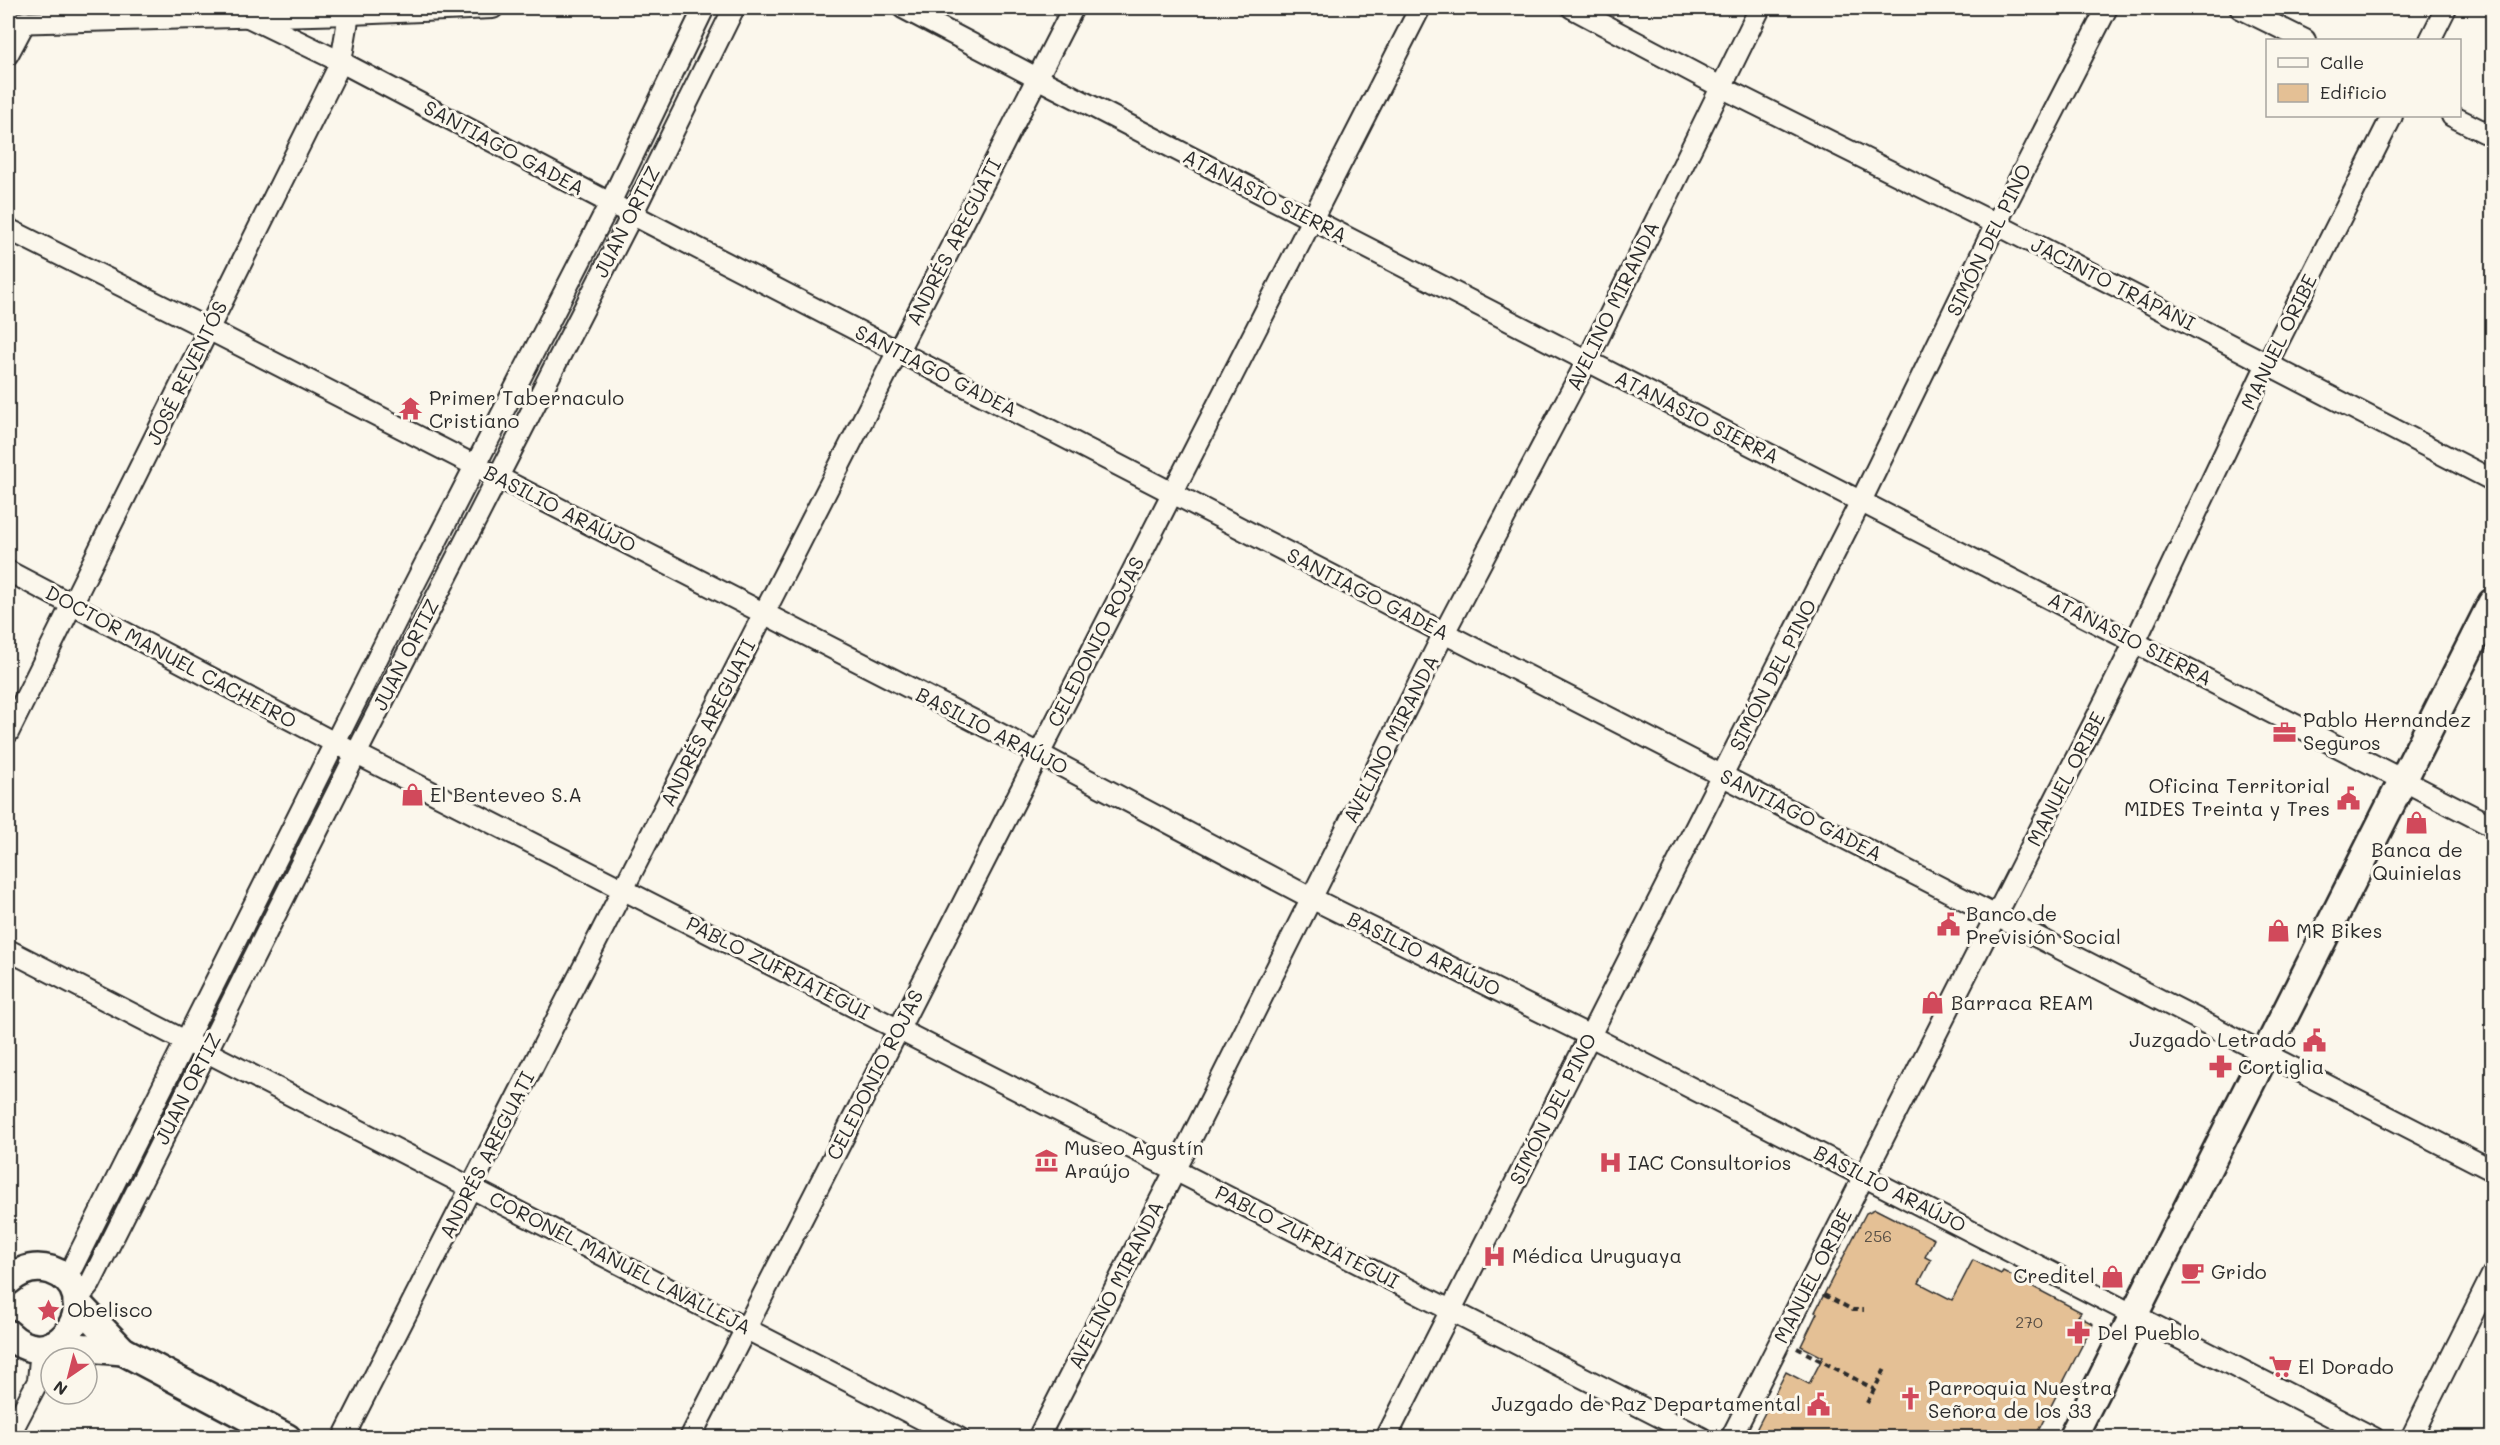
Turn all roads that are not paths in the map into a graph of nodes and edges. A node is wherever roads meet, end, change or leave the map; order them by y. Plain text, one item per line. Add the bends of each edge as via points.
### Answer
1 (493, 8) edge
2 (704, 8) edge
3 (734, 8) edge
4 (903, 8) edge
5 (1073, 8) edge
6 (1420, 8) edge
7 (1572, 8) edge
8 (1760, 8) edge
9 (2107, 8) edge
10 (2240, 8) edge
11 (2446, 8) edge
12 (350, 11) edge
13 (244, 15) junction
14 (16, 22) edge
15 (2303, 39) edge
16 (2430, 39) edge
17 (8, 54) edge
18 (341, 62) junction
19 (1037, 78) junction
20 (1721, 87) junction
21 (2391, 117) edge
22 (2454, 117) edge
23 (2493, 136) edge
24 (610, 203) junction
25 (632, 214) junction
26 (1312, 219) junction
27 (1996, 224) junction
28 (8, 229) edge
29 (208, 329) junction
30 (898, 351) junction
31 (1587, 361) junction
32 (2267, 364) junction
33 (476, 466) junction
34 (497, 477) junction
35 (2493, 480) edge
36 (1172, 492) junction
37 (1861, 501) junction
38 (8, 571) edge
39 (2493, 603) edge
40 (71, 605) junction
41 (764, 613) junction
42 (1444, 633) junction
43 (2135, 642) junction
44 (8, 733) edge
45 (335, 743) junction
46 (356, 754) junction
47 (1039, 754) junction
48 (1723, 775) junction
49 (2403, 780) junction
50 (2493, 825) edge
51 (623, 889) junction
52 (1311, 898) junction
53 (1996, 915) junction
54 (8, 950) edge
55 (898, 1029) junction
56 (1590, 1036) junction
57 (185, 1041) junction
58 (206, 1052) junction
59 (2266, 1053) junction
60 (2493, 1170) edge
61 (1175, 1171) junction
62 (1864, 1176) junction
63 (471, 1186) junction
64 (2493, 1275) edge
65 (8, 1281) edge
66 (72, 1293) junction
67 (1451, 1310) junction
68 (2134, 1314) junction
69 (746, 1327) junction
70 (26, 1343) edge
71 (123, 1351) junction
72 (9, 1437) edge
73 (287, 1437) edge
74 (343, 1437) edge
75 (690, 1437) edge
76 (959, 1437) edge
77 (1038, 1437) edge
78 (1386, 1437) edge
79 (1702, 1437) edge
80 (1731, 1437) edge
81 (2072, 1437) edge
82 (2374, 1437) edge
83 (2411, 1437) edge

1 - 12 street
2 - 24 street, JUAN ORTIZ
3 - 25 street, JUAN ORTIZ
4 - 19 street, ATANASIO SIERRA
5 - 19 street, ANDRÉS AREGUATI
6 - 26 street, CELEDONIO ROJAS
7 - 20 street, JACINTO TRÁPANI
8 - 20 street, AVELINO MIRANDA
9 - 27 street, SIMÓN DEL PINO
10 - 15 street
11 - 16 street
12 - 13 street
12 - 18 street, JOSÉ REVENTÓS
13 - 14 street
13 - 18 street, SANTIAGO GADEA
14 - 17 street
18 - 24 street, SANTIAGO GADEA
18 - 29 street, JOSÉ REVENTÓS
19 - 26 street, ATANASIO SIERRA
19 - 30 street, ANDRÉS AREGUATI
20 - 27 street, JACINTO TRÁPANI
20 - 31 street, AVELINO MIRANDA
21 - 32 street, MANUEL ORIBE
22 - 23 street
24 - 25 street, SANTIAGO GADEA
24 - 33 street, JUAN ORTIZ
25 - 30 street, SANTIAGO GADEA
25 - 34 street, JUAN ORTIZ
26 - 31 street, ATANASIO SIERRA
26 - 36 street, CELEDONIO ROJAS
27 - 32 street, JACINTO TRÁPANI
27 - 37 street, SIMÓN DEL PINO
28 - 29 street, BASILIO ARAÚJO
29 - 33 street, BASILIO ARAÚJO
29 - 40 street, JOSÉ REVENTÓS
30 - 36 street, SANTIAGO GADEA
30 - 41 street, ANDRÉS AREGUATI
31 - 37 street, ATANASIO SIERRA
31 - 42 street, AVELINO MIRANDA
32 - 35 street, JACINTO TRÁPANI
32 - 43 street, MANUEL ORIBE
33 - 34 street, BASILIO ARAÚJO
33 - 45 street, JUAN ORTIZ
34 - 41 street, BASILIO ARAÚJO
34 - 46 street, JUAN ORTIZ
36 - 42 street, SANTIAGO GADEA
36 - 47 street, CELEDONIO ROJAS
37 - 43 street, ATANASIO SIERRA
37 - 48 street, SIMÓN DEL PINO
38 - 40 street, DOCTOR MANUEL CACHEIRO
39 - 49 street
40 - 44 street, JOSÉ REVENTÓS
40 - 45 street, DOCTOR MANUEL CACHEIRO
41 - 47 street, BASILIO ARAÚJO
41 - 51 street, ANDRÉS AREGUATI
42 - 48 street, SANTIAGO GADEA
42 - 52 street, AVELINO MIRANDA
43 - 49 street, ATANASIO SIERRA
43 - 53 street, MANUEL ORIBE
45 - 46 street, PABLO ZUFRIATEGUI
45 - 57 street, JUAN ORTIZ
46 - 51 street, PABLO ZUFRIATEGUI
46 - 58 street, JUAN ORTIZ
47 - 52 street, BASILIO ARAÚJO
47 - 55 street, CELEDONIO ROJAS
48 - 53 street, SANTIAGO GADEA
48 - 56 street, SIMÓN DEL PINO
49 - 50 street, ATANASIO SIERRA
49 - 59 street
51 - 55 street, PABLO ZUFRIATEGUI
51 - 63 street, ANDRÉS AREGUATI
52 - 56 street, BASILIO ARAÚJO
52 - 61 street, AVELINO MIRANDA
53 - 59 street, SANTIAGO GADEA
53 - 62 street, MANUEL ORIBE
54 - 57 street, CORONEL MANUEL LAVALLEJA
55 - 61 street, PABLO ZUFRIATEGUI
55 - 69 street, CELEDONIO ROJAS
56 - 62 street, BASILIO ARAÚJO
56 - 67 street, SIMÓN DEL PINO
57 - 58 street, CORONEL MANUEL LAVALLEJA
57 - 66 street, JUAN ORTIZ via 73,1266
58 - 63 street, CORONEL MANUEL LAVALLEJA
58 - 66 street, JUAN ORTIZ via 90,1284
59 - 60 street, SANTIAGO GADEA
59 - 68 street
61 - 67 street, PABLO ZUFRIATEGUI
61 - 77 street, AVELINO MIRANDA
62 - 68 street, BASILIO ARAÚJO
62 - 80 street, MANUEL ORIBE
63 - 69 street, CORONEL MANUEL LAVALLEJA
63 - 74 street, ANDRÉS AREGUATI
64 - 83 street
65 - 66 street via 16,1274 45,1269
66 - 70 street via 77,1314 69,1333
66 - 71 street
67 - 78 street, SIMÓN DEL PINO
67 - 79 street, PABLO ZUFRIATEGUI
68 - 81 street
68 - 82 street, BASILIO ARAÚJO
69 - 75 street, CELEDONIO ROJAS
69 - 76 street, CORONEL MANUEL LAVALLEJA
70 - 71 street
70 - 72 street via 38,1381
71 - 73 street

